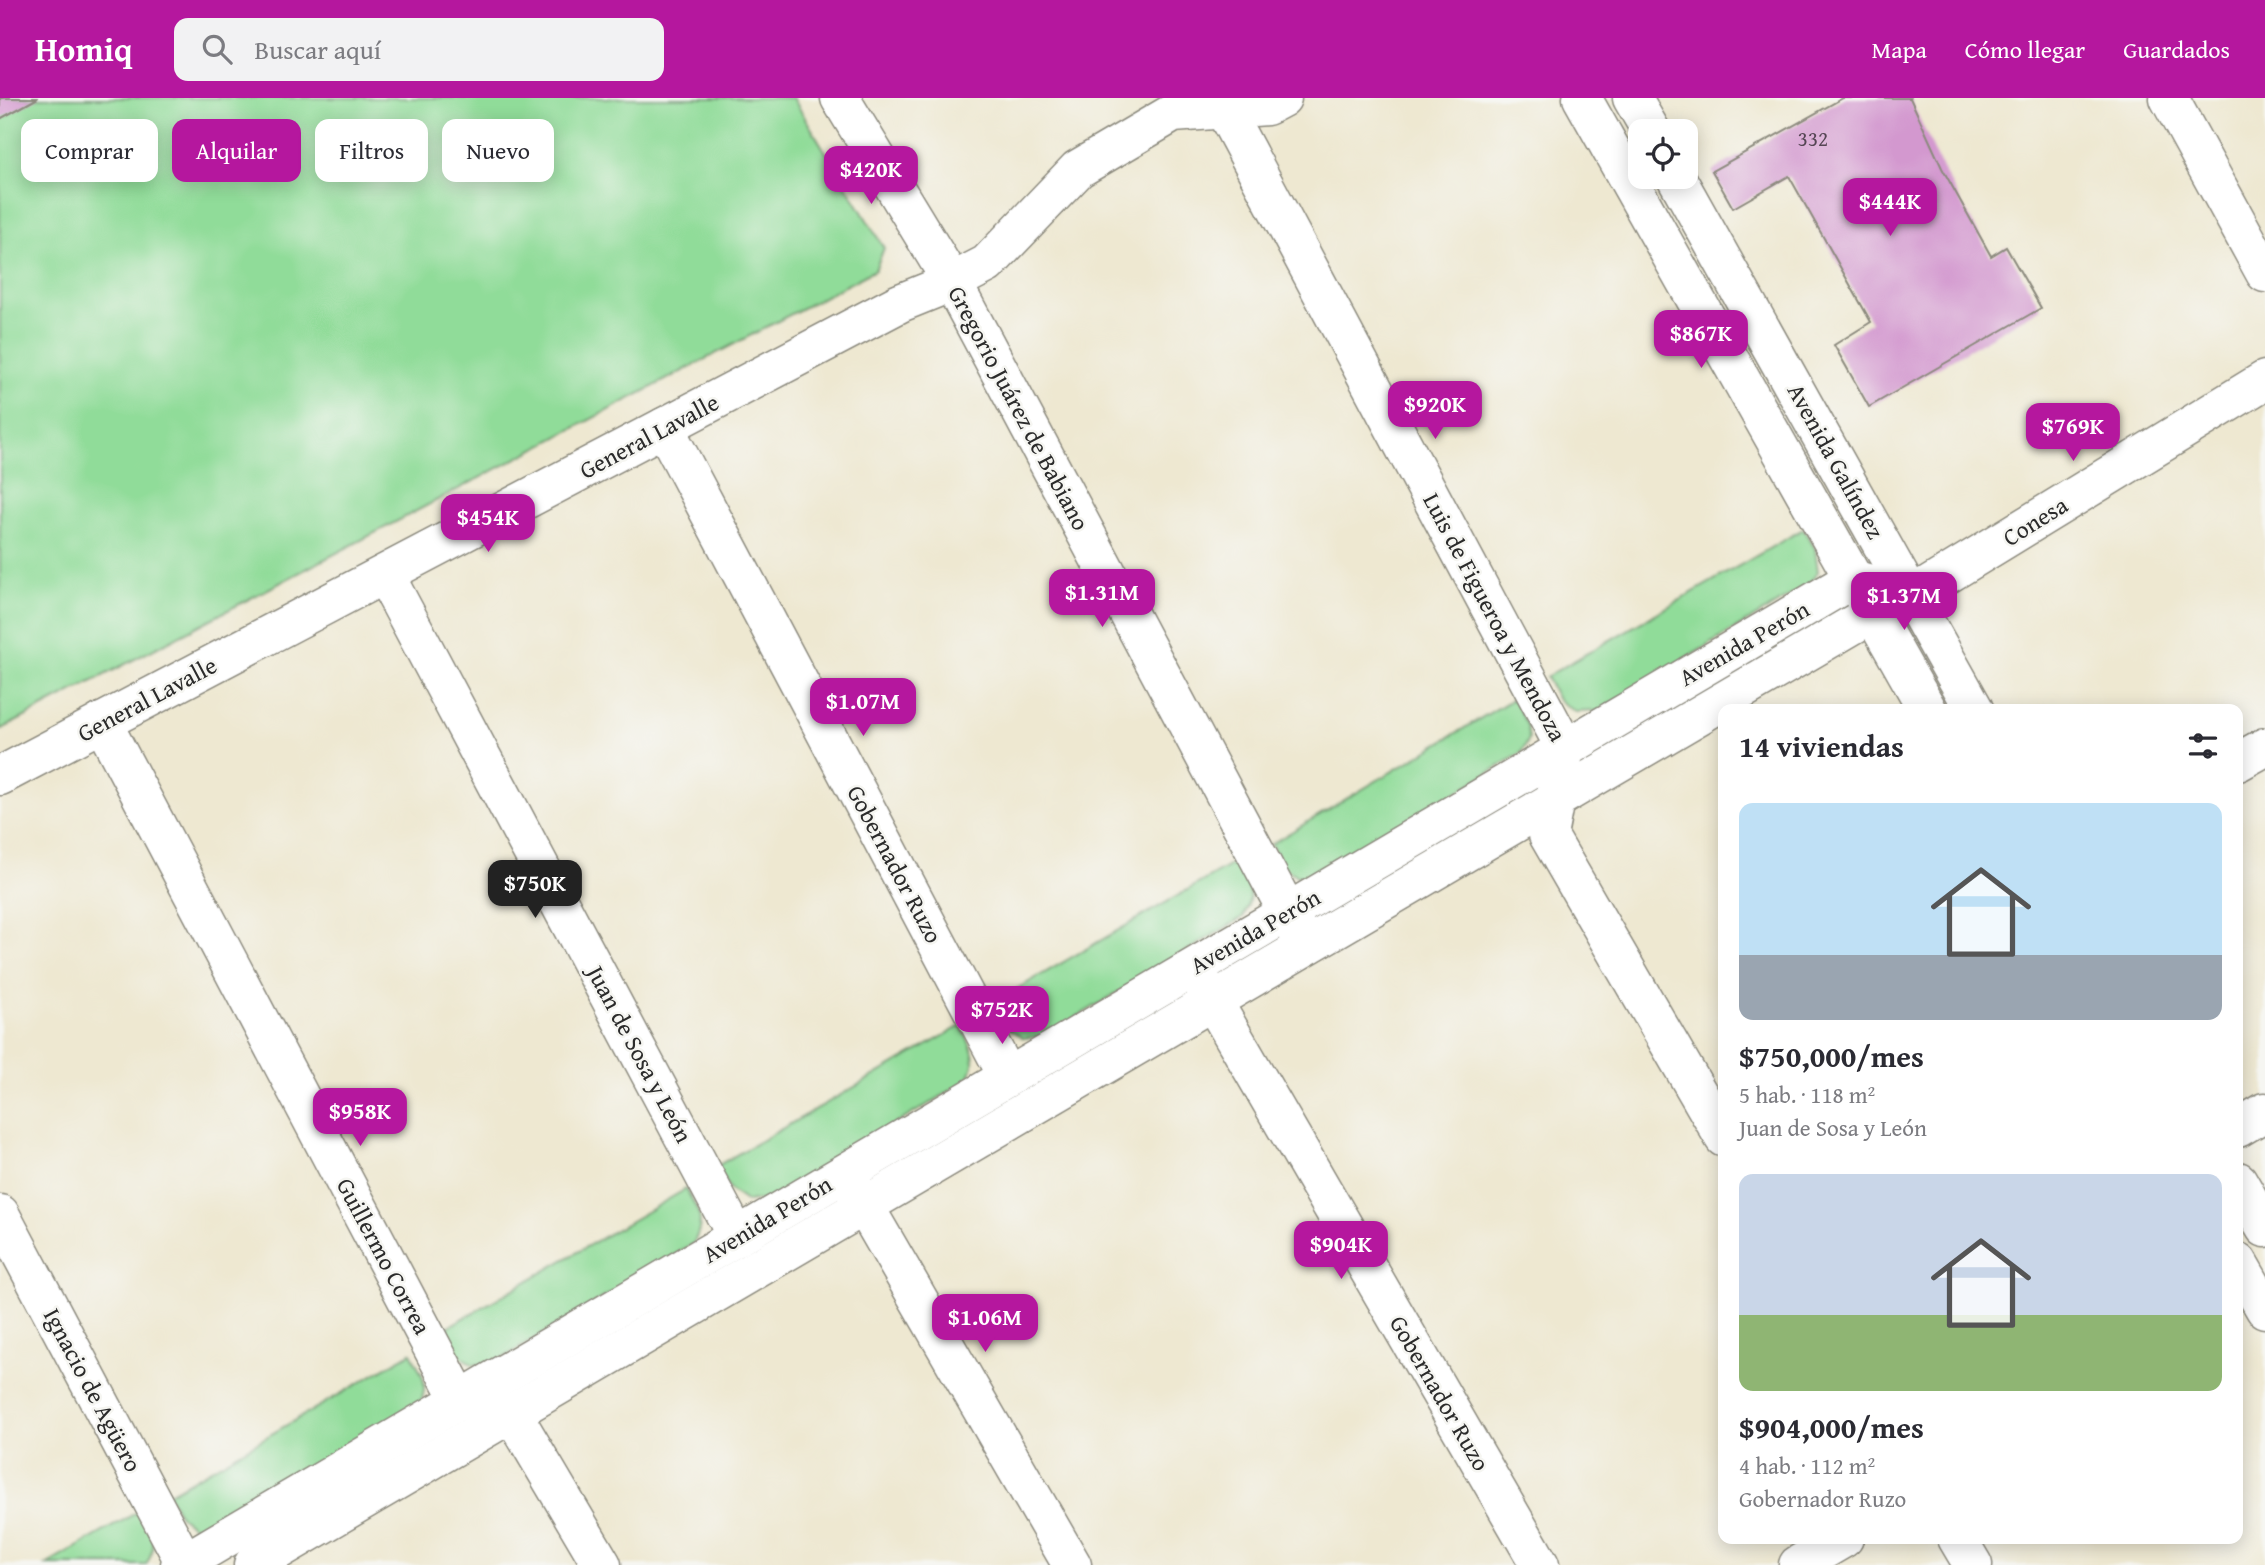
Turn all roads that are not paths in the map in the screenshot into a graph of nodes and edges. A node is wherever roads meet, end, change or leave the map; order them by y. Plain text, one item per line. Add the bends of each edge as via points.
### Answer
1 (840, 98) edge
2 (1282, 98) edge
3 (1582, 98) edge
4 (1632, 98) edge
5 (2169, 98) edge
6 (1222, 104) edge
7 (1644, 119) edge
8 (1683, 189) edge
9 (2265, 273) edge
10 (952, 282) junction
11 (2265, 380) edge
12 (664, 427) junction
13 (386, 575) junction
14 (1853, 579) junction
15 (1912, 596) junction
16 (1873, 613) junction
17 (1924, 704) edge
18 (1971, 704) edge
19 (102, 722) junction
20 (2265, 747) edge
21 (1565, 748) junction
22 (2243, 759) edge
23 (0, 776) edge
24 (1555, 799) junction
25 (1286, 913) junction
26 (1306, 946) junction
27 (1193, 967) junction
28 (1213, 1001) junction
29 (1009, 1077) junction
30 (2265, 1112) edge
31 (2243, 1125) edge
32 (1718, 1129) edge
33 (845, 1173) junction
34 (2243, 1190) edge
35 (864, 1205) junction
36 (0, 1214) edge
37 (2265, 1228) edge
38 (737, 1237) junction
39 (460, 1400) junction
40 (512, 1413) junction
41 (1834, 1544) edge
42 (1961, 1544) edge
43 (183, 1564) edge
44 (253, 1565) edge
45 (602, 1565) edge
46 (1072, 1565) edge
47 (1540, 1565) edge
48 (1798, 1565) edge
49 (1973, 1565) edge

1 - 10 street, Gregorio Juárez de Babiano
2 - 6 street, General Lavalle via 1267,106
3 - 14 street, Avenida Galíndez
4 - 7 street
5 - 9 street
6 - 10 street, General Lavalle via 1173,113 1078,169 987,264
6 - 21 street, Luis de Figueroa y Mendoza
8 - 15 street, Avenida Galíndez
10 - 12 street, General Lavalle via 900,303
10 - 25 street, Gregorio Juárez de Babiano
11 - 15 street, Conesa
12 - 13 street, General Lavalle
12 - 29 street, Gobernador Ruzo
13 - 19 street, General Lavalle
13 - 38 street, Juan de Sosa y León
14 - 15 street
14 - 16 street, Avenida Galíndez
14 - 21 street, Avenida Perón
15 - 16 street, Avenida Perón
15 - 18 street, Avenida Galíndez
16 - 17 street, Avenida Galíndez
16 - 24 street, Avenida Perón
19 - 23 street, General Lavalle
19 - 39 street, Guillermo Correa
20 - 22 street
21 - 24 street, Luis de Figueroa y Mendoza
21 - 25 street, Avenida Perón
24 - 26 street, Avenida Perón
24 - 32 street, Luis de Figueroa y Mendoza via 1548,835
25 - 26 street, Gregorio Juárez de Babiano
25 - 27 street, Avenida Perón
26 - 28 street, Avenida Perón
27 - 28 street, Gobernador Ruzo
27 - 29 street, Avenida Perón
28 - 35 street, Avenida Perón
28 - 47 street, Gobernador Ruzo
29 - 33 street, Avenida Perón
30 - 31 street
33 - 35 street
33 - 38 street, Avenida Perón
34 - 37 street
35 - 40 street, Avenida Perón
35 - 46 street
36 - 43 street, Ignacio de Agüero
38 - 39 street, Avenida Perón
39 - 40 street
39 - 43 street, Avenida Perón
40 - 44 street, Avenida Perón
40 - 45 street
41 - 48 street
42 - 49 street

